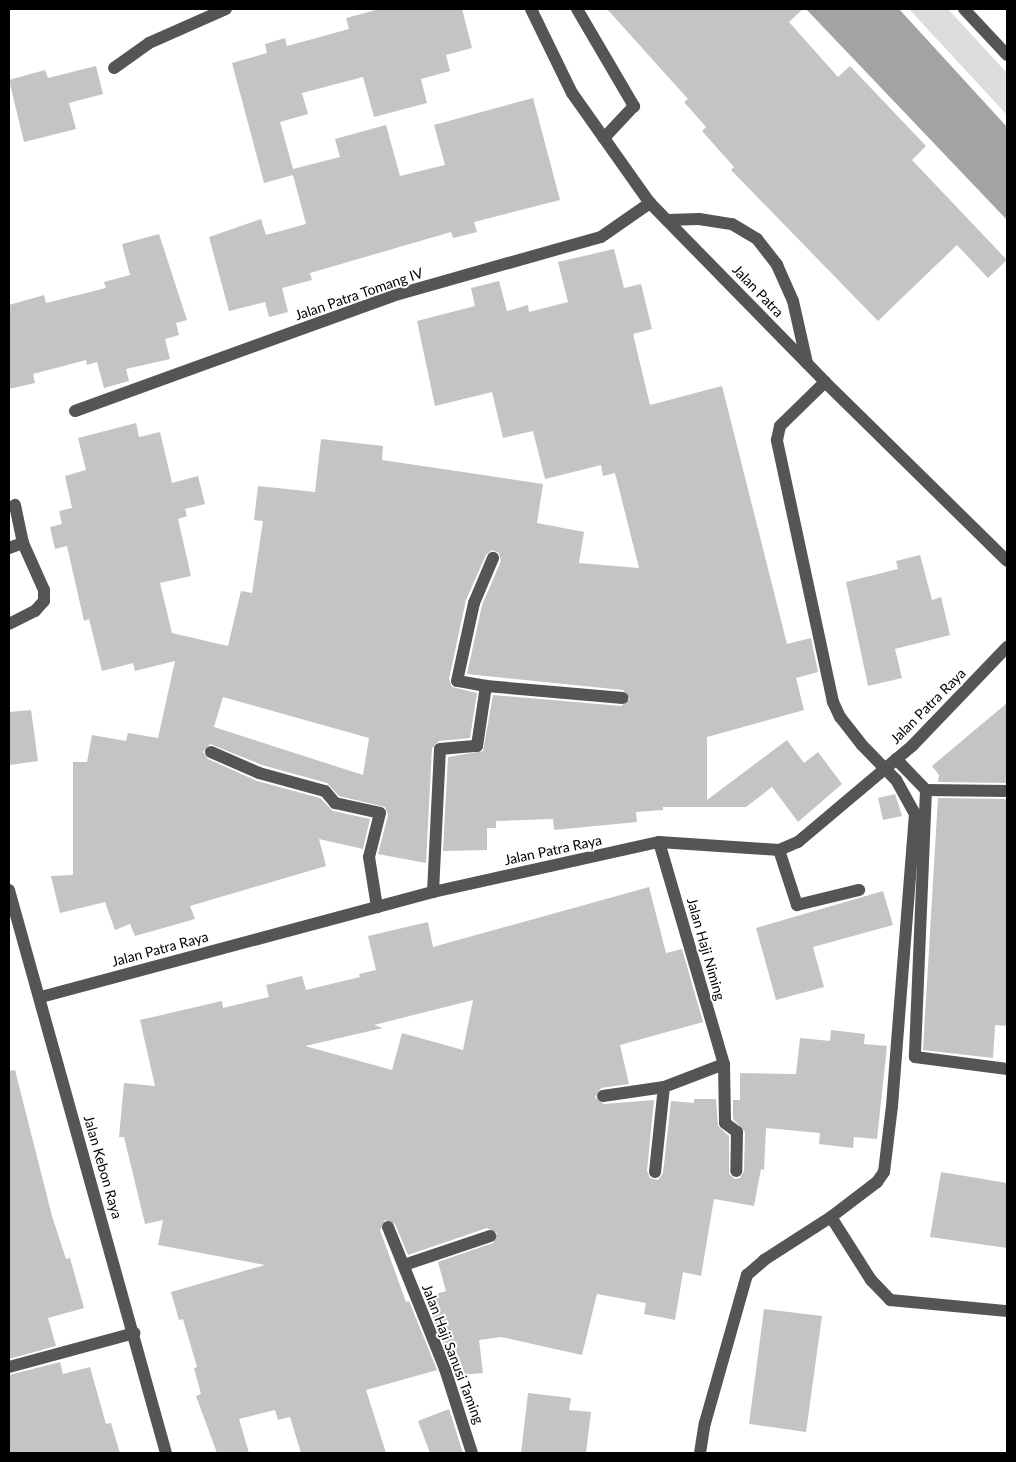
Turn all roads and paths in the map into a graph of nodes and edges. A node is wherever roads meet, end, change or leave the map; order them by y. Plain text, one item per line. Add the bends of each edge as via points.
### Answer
1 (226, 9) edge
2 (532, 9) edge
3 (578, 9) edge
4 (964, 9) edge
5 (1007, 55) edge
6 (114, 68) dead end
7 (604, 138) junction
8 (650, 203) junction
9 (667, 220) junction
10 (807, 363) junction
11 (825, 382) junction
12 (74, 410) dead end
13 (15, 505) dead end
14 (24, 543) junction
15 (9, 548) edge
16 (493, 558) dead end
17 (1007, 561) edge
18 (9, 624) edge
19 (1007, 647) edge
20 (486, 686) junction
21 (622, 698) dead end
22 (211, 752) dead end
23 (896, 759) junction
24 (884, 768) junction
25 (926, 790) junction
26 (1007, 791) edge
27 (661, 848) junction
28 (779, 850) junction
29 (9, 890) edge
30 (859, 890) dead end
31 (433, 892) junction
32 (377, 907) junction
33 (40, 997) junction
34 (724, 1064) junction
35 (1007, 1069) edge
36 (664, 1087) junction
37 (603, 1096) dead end
38 (736, 1170) dead end
39 (655, 1172) dead end
40 (831, 1217) junction
41 (388, 1227) dead end
42 (490, 1236) dead end
43 (404, 1265) junction
44 (1007, 1311) edge
45 (134, 1333) junction
46 (9, 1367) edge
47 (166, 1453) edge
48 (472, 1453) edge
49 (700, 1453) edge

1 - 6 street via 148,43
2 - 7 street, Jalan Patra via 572,93
3 - 7 street via 634,106
4 - 5 street
7 - 8 street, Jalan Patra
8 - 9 street, Jalan Patra
8 - 12 street, Jalan Patra Tomang IV via 601,237 392,296
9 - 10 street, Jalan Patra
9 - 10 street via 732,224 757,239 778,265 794,302
10 - 11 street, Jalan Patra
11 - 17 street, Jalan Patra
11 - 24 street via 780,426 777,440 833,702 840,717
13 - 14 street
14 - 15 street
14 - 18 street via 44,590 44,601 35,611
16 - 20 street via 474,603 457,681
19 - 23 street, Jalan Patra Raya
20 - 21 street
20 - 31 street via 477,746 440,749
22 - 32 street via 259,773 325,791 336,803 380,812 369,858
23 - 24 street, Jalan Patra Raya
23 - 25 street
24 - 28 street, Jalan Patra Raya via 798,842
24 - 40 street via 896,780 915,814 892,1106 884,1172
25 - 26 street
25 - 35 street via 915,1057
27 - 28 street, Jalan Patra Raya
27 - 31 street, Jalan Patra Raya
27 - 34 street, Jalan Haji Niming
28 - 30 street via 797,905
29 - 33 street, Jalan Kebon Raya
31 - 32 street, Jalan Patra Raya
32 - 33 street, Jalan Patra Raya
33 - 45 street, Jalan Kebon Raya
34 - 36 street
34 - 38 street, Jalan Haji Niming via 725,1123 737,1132
36 - 37 street
36 - 39 street
40 - 44 street via 871,1280 890,1300
40 - 49 street via 764,1260 747,1275 705,1422
41 - 43 street, Jalan Haji Sanusi Taming
42 - 43 street
43 - 48 street, Jalan Haji Sanusi Taming
45 - 46 street
45 - 47 street, Jalan Kebon Raya

